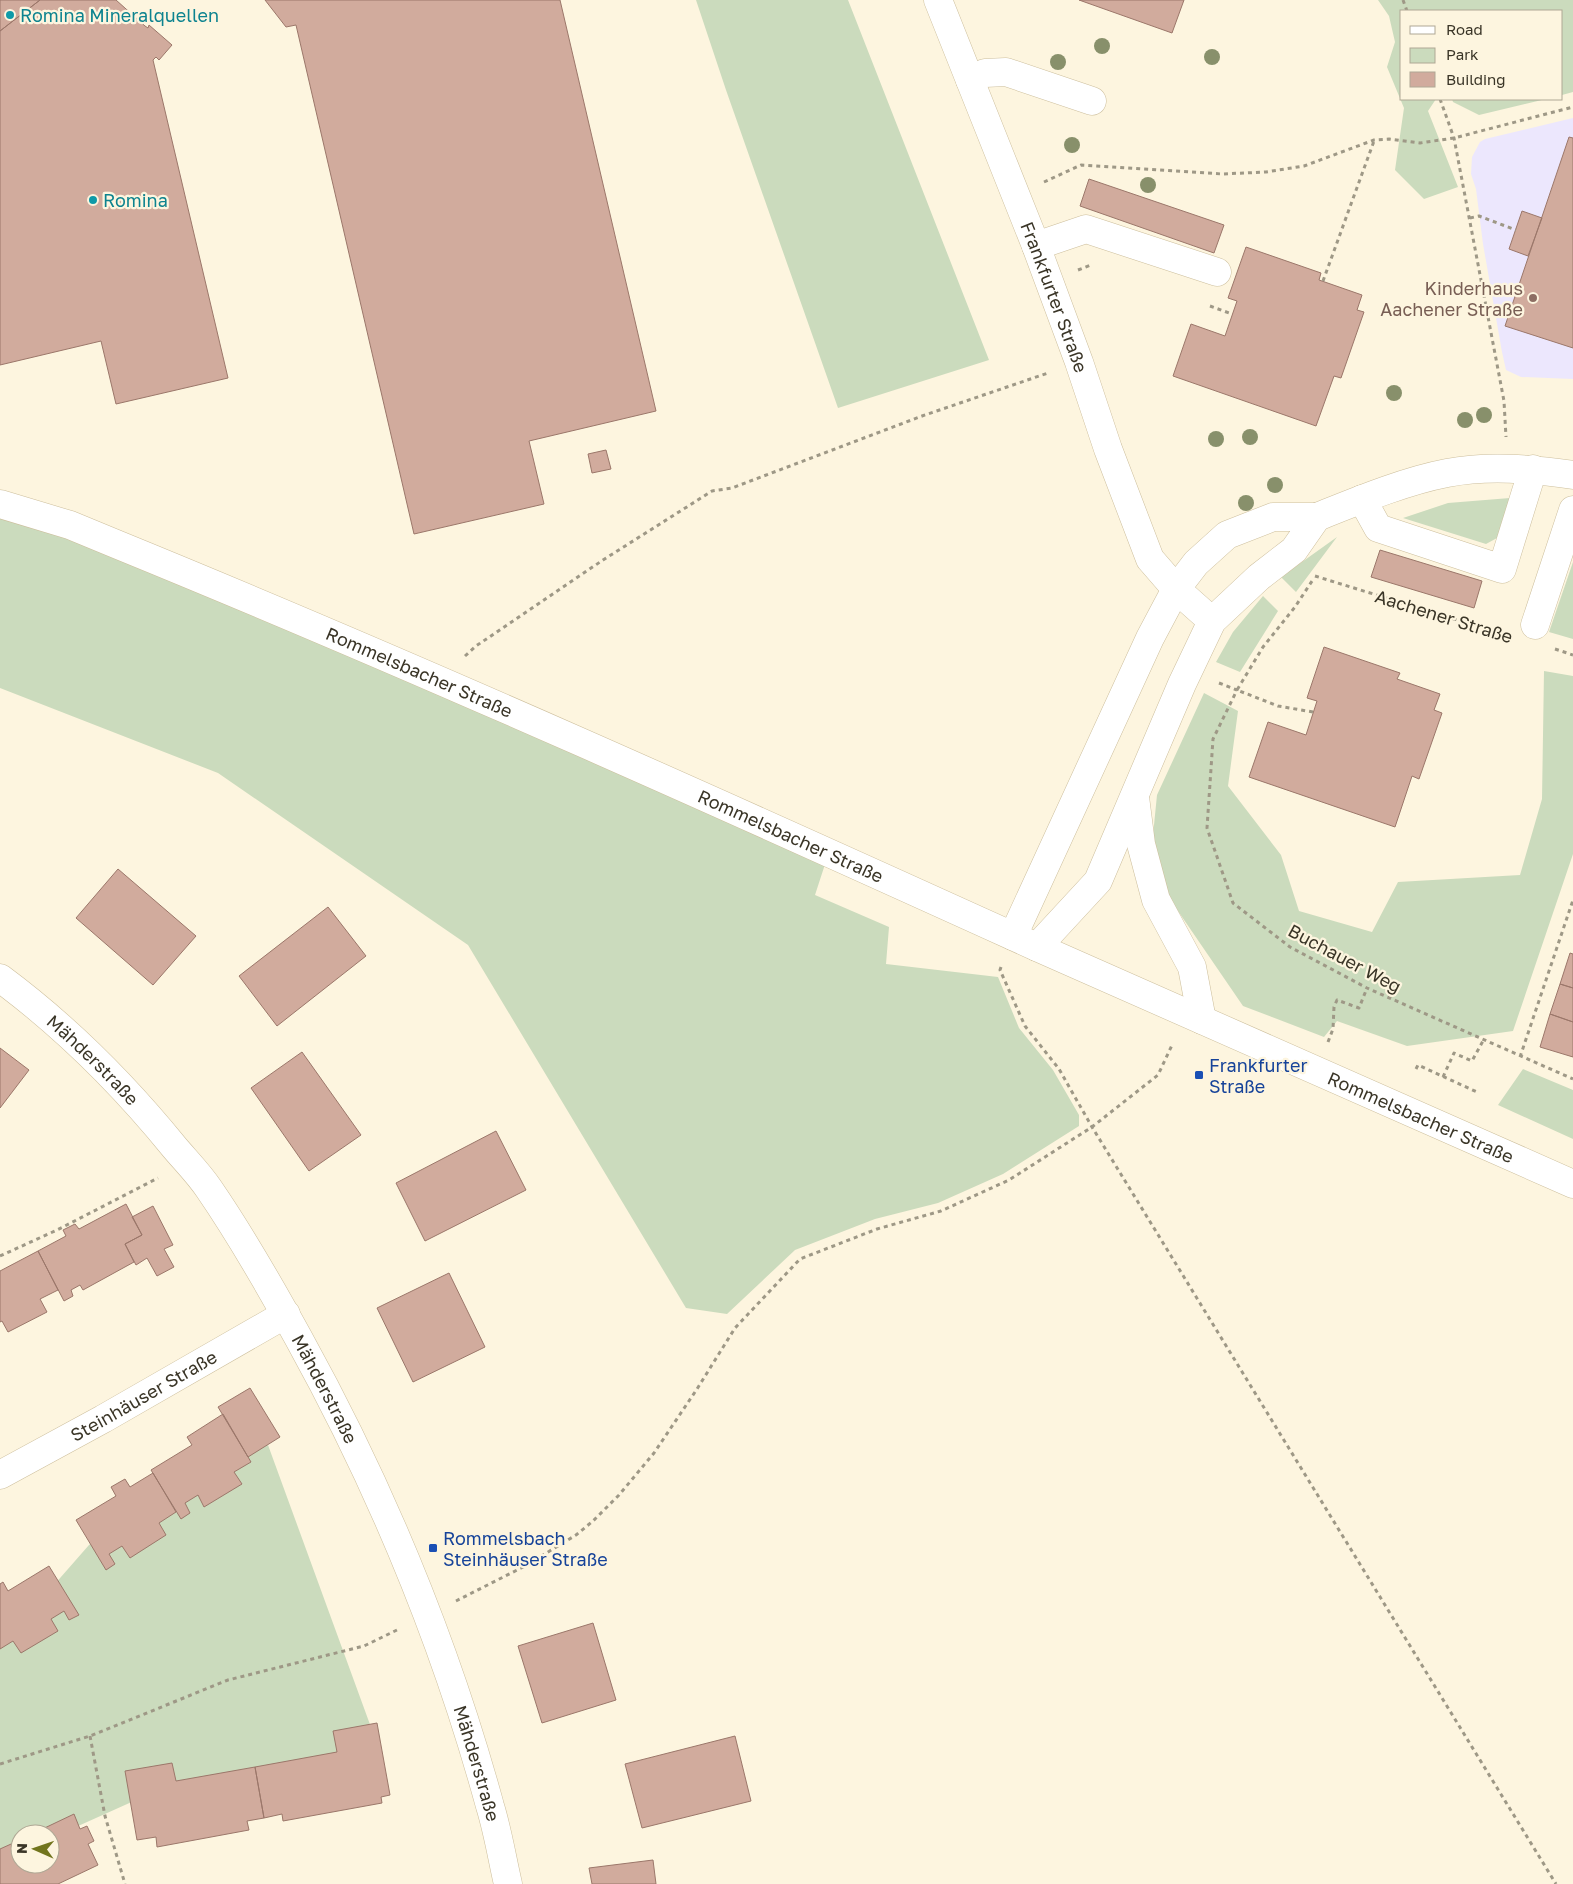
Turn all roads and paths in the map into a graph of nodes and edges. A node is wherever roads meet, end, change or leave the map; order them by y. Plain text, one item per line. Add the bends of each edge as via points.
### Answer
1 (938, 0) edge
2 (970, 80) junction
3 (1440, 100) edge
4 (1092, 101) dead end
5 (1573, 107) edge
6 (1454, 138) junction
7 (1374, 140) junction
8 (1016, 194) junction
9 (1470, 218) junction
10 (1516, 230) dead end
11 (1036, 246) junction
12 (1217, 272) dead end
13 (1323, 281) dead end
14 (1079, 362) junction
15 (1521, 469) junction
16 (1573, 475) edge
17 (1362, 499) junction
18 (0, 504) edge
19 (1573, 510) edge
20 (1316, 517) junction
21 (1321, 569) dead end
22 (1315, 576) junction
23 (1176, 589) junction
24 (1212, 620) junction
25 (1535, 625) dead end
26 (1506, 635) dead end
27 (1554, 649) dead end
28 (1573, 655) edge
29 (1210, 679) dead end
30 (440, 682) junction
31 (1237, 690) junction
32 (1313, 712) dead end
33 (1135, 798) junction
34 (1573, 900) edge
35 (1025, 941) junction
36 (0, 978) edge
37 (1367, 988) junction
38 (1194, 1017) junction
39 (1484, 1041) junction
40 (1326, 1046) dead end
41 (1520, 1057) junction
42 (1416, 1069) dead end
43 (1443, 1077) junction
44 (1573, 1079) edge
45 (1477, 1092) dead end
46 (1092, 1127) junction
47 (186, 1161) junction
48 (1573, 1184) edge
49 (0, 1256) edge
50 (286, 1314) junction
51 (0, 1475) edge
52 (428, 1614) junction
53 (90, 1736) junction
54 (0, 1764) edge
55 (125, 1884) edge
56 (508, 1884) edge
57 (1556, 1884) edge

1 - 2 street, Frankfurter Straße
2 - 4 street via 985,73 1006,72
2 - 8 street, Frankfurter Straße
3 - 6 path
5 - 6 path
6 - 7 path via 1420,143
6 - 9 path
7 - 8 path via 1304,166 1266,172 1222,174 1080,166
7 - 13 path
8 - 11 street, Frankfurter Straße
9 - 10 path via 1479,216
9 - 15 path via 1504,400
11 - 12 street via 1086,229
11 - 14 street, Frankfurter Straße
14 - 23 street, Frankfurter Straße via 1150,559
14 - 30 path via 922,416 732,488 712,491 476,646
15 - 16 street
15 - 17 street via 1447,473
15 - 17 street via 1502,569 1378,528
17 - 20 street
18 - 30 street, Rommelsbacher Straße via 70,525
19 - 25 street
20 - 23 street via 1273,517 1226,535 1196,563
20 - 24 street via 1294,550
21 - 22 path, Buchauer Weg
22 - 26 path, Aachener Straße
22 - 31 path, Buchauer Weg via 1263,647
23 - 24 street, Frankfurter Straße
23 - 35 street via 1150,638
24 - 33 street
27 - 28 path
29 - 31 path
30 - 35 street, Rommelsbacher Straße
31 - 32 path via 1278,706
31 - 37 path, Buchauer Weg via 1213,739 1207,828 1233,903 1290,947
33 - 35 street via 1098,881
33 - 38 street via 1141,844 1156,900 1192,967
34 - 41 path
35 - 38 street, Rommelsbacher Straße
35 - 46 path via 1000,970 1025,1026 1059,1069
36 - 47 street, Mähderstraße via 86,1049 134,1098
37 - 39 path, Buchauer Weg
37 - 40 path via 1359,1008 1337,1000 1333,1029
38 - 46 path via 1158,1075
38 - 48 street, Rommelsbacher Straße
39 - 41 path, Buchauer Weg
39 - 43 path via 1472,1061 1454,1053
41 - 44 path, Buchauer Weg
42 - 43 path via 1418,1065
43 - 45 path
46 - 52 path via 1009,1180 942,1211 877,1228 800,1258 735,1328 654,1453 593,1521 525,1566
46 - 57 path
47 - 49 path via 153,1181
47 - 50 street, Mähderstraße via 207,1186
50 - 51 street, Steinhäuser Straße
50 - 52 street, Mähderstraße via 352,1438
52 - 53 path via 364,1646 228,1680
52 - 56 street, Mähderstraße via 470,1736
53 - 54 path
53 - 55 path via 105,1816

